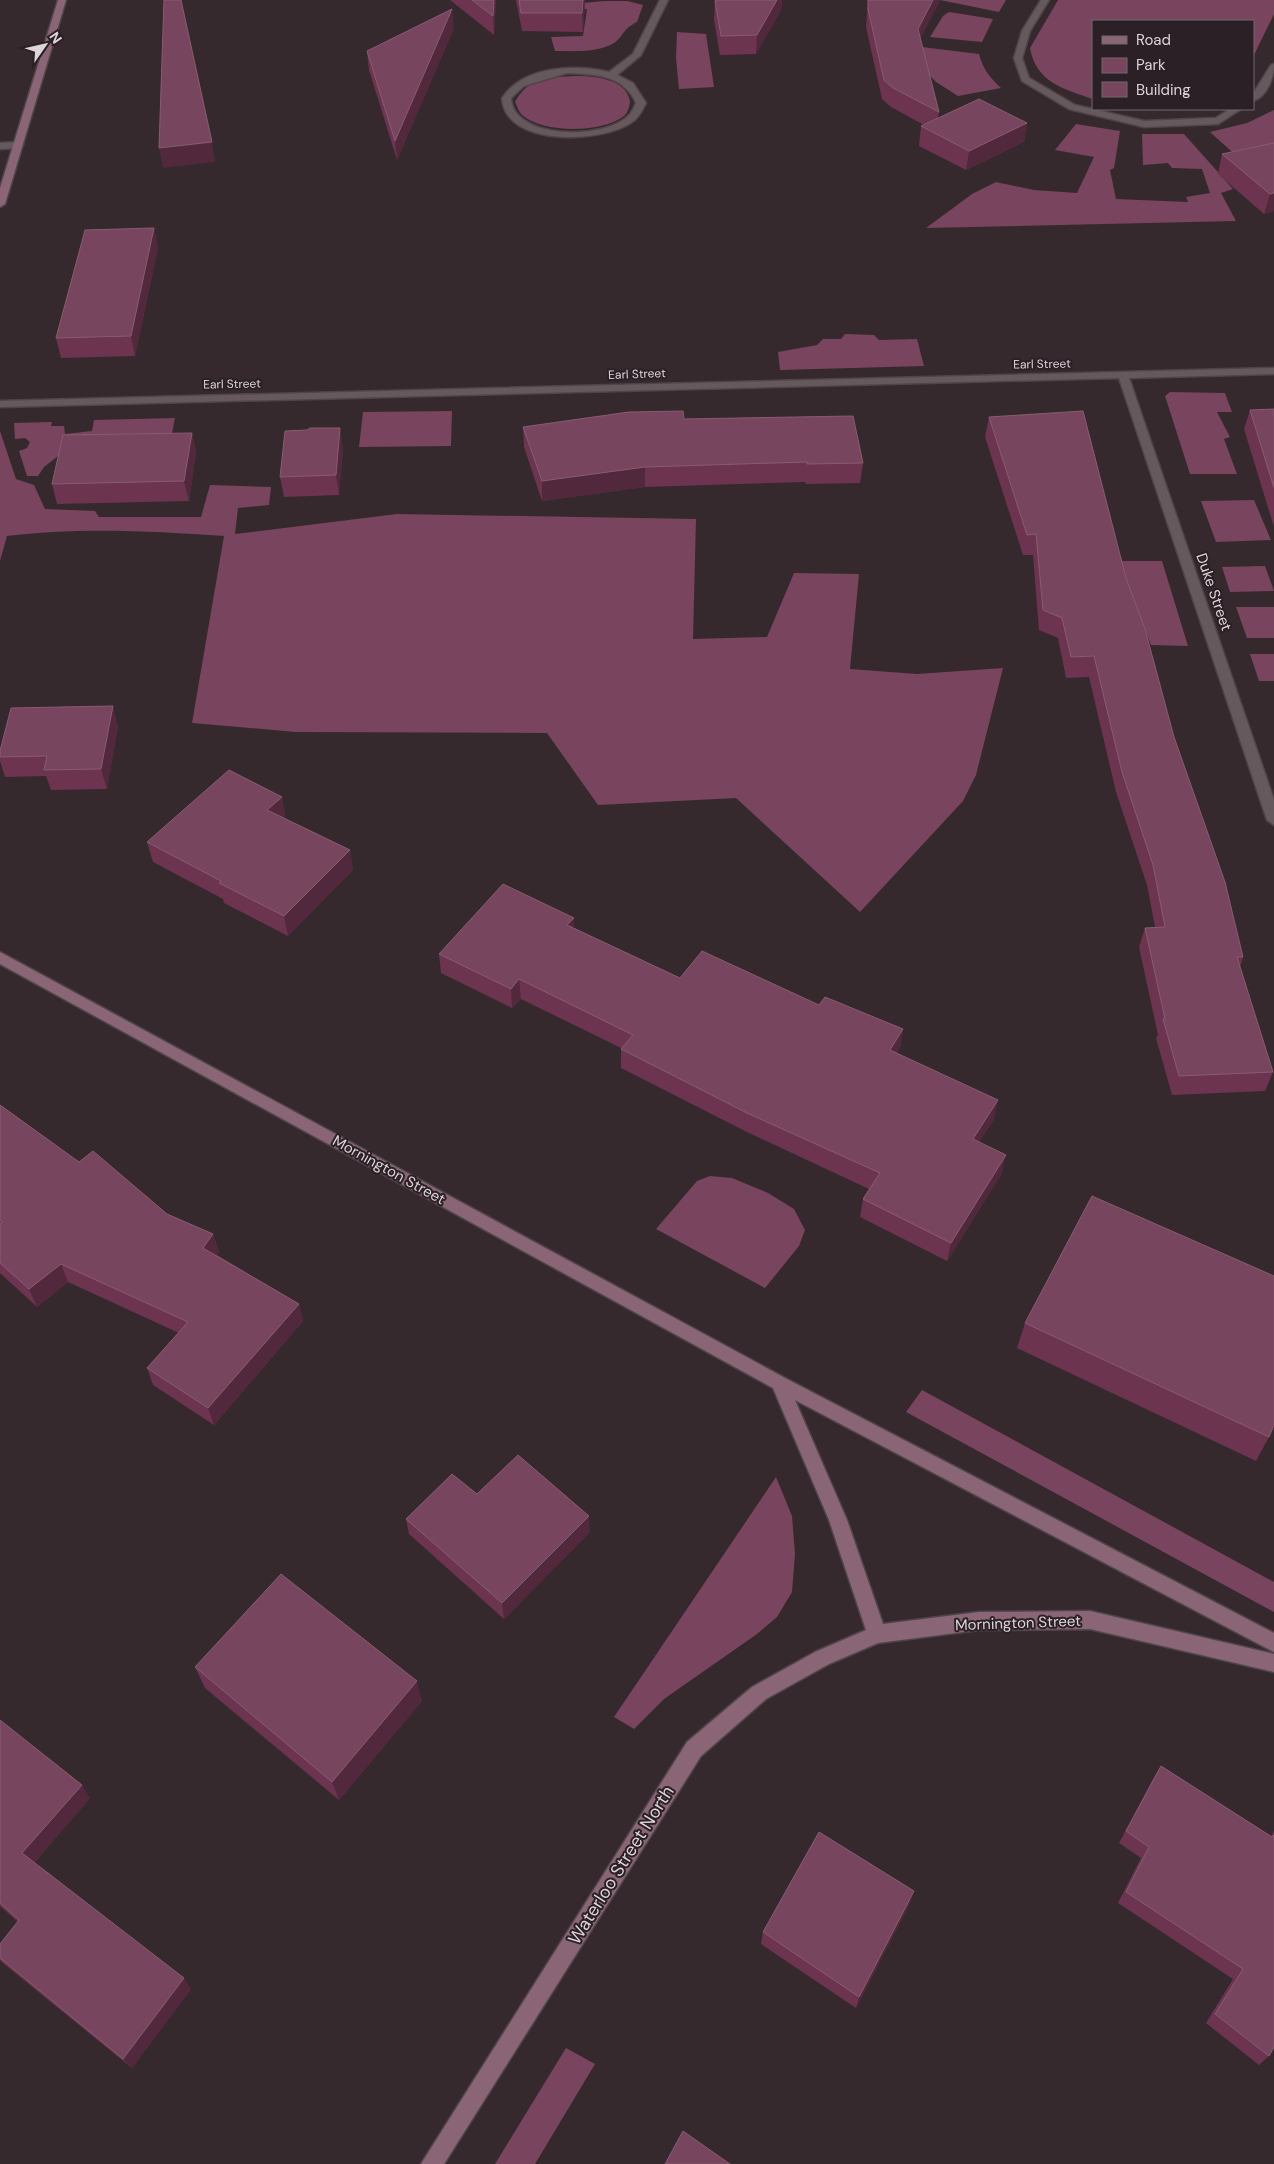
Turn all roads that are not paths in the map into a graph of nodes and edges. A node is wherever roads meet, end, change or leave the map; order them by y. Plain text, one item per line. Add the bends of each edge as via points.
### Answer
1 (62, 0) edge
2 (664, 0) edge
3 (1044, 0) edge
4 (1274, 67) edge
5 (611, 75) junction
6 (1254, 97) edge
7 (1234, 110) edge
8 (18, 145) junction
9 (0, 146) edge
10 (0, 204) edge
11 (1274, 371) edge
12 (1123, 375) junction
13 (0, 404) edge
14 (1274, 820) edge
15 (0, 957) edge
16 (779, 1383) junction
17 (876, 1634) junction
18 (1274, 1643) edge
19 (1274, 1663) edge
20 (432, 2164) edge

1 - 8 street
2 - 5 street via 637,55
3 - 7 street via 1026,32 1018,58 1025,79 1072,108 1144,124 1218,121
4 - 6 street
5 - 5 street via 590,70 567,70 528,78 511,90 506,101 509,112 516,120 532,128 564,135 587,134 616,127 632,118 641,103 638,92 627,82
8 - 9 street
8 - 10 street
11 - 12 street, Earl Street
12 - 13 street, Earl Street
12 - 14 street, Duke Street
15 - 16 street, Mornington Street
16 - 17 street via 838,1520
16 - 18 street, Mornington Street
17 - 19 street, Mornington Street via 979,1621 1090,1620
17 - 20 street, Waterloo Street North via 822,1658 759,1693 694,1749

